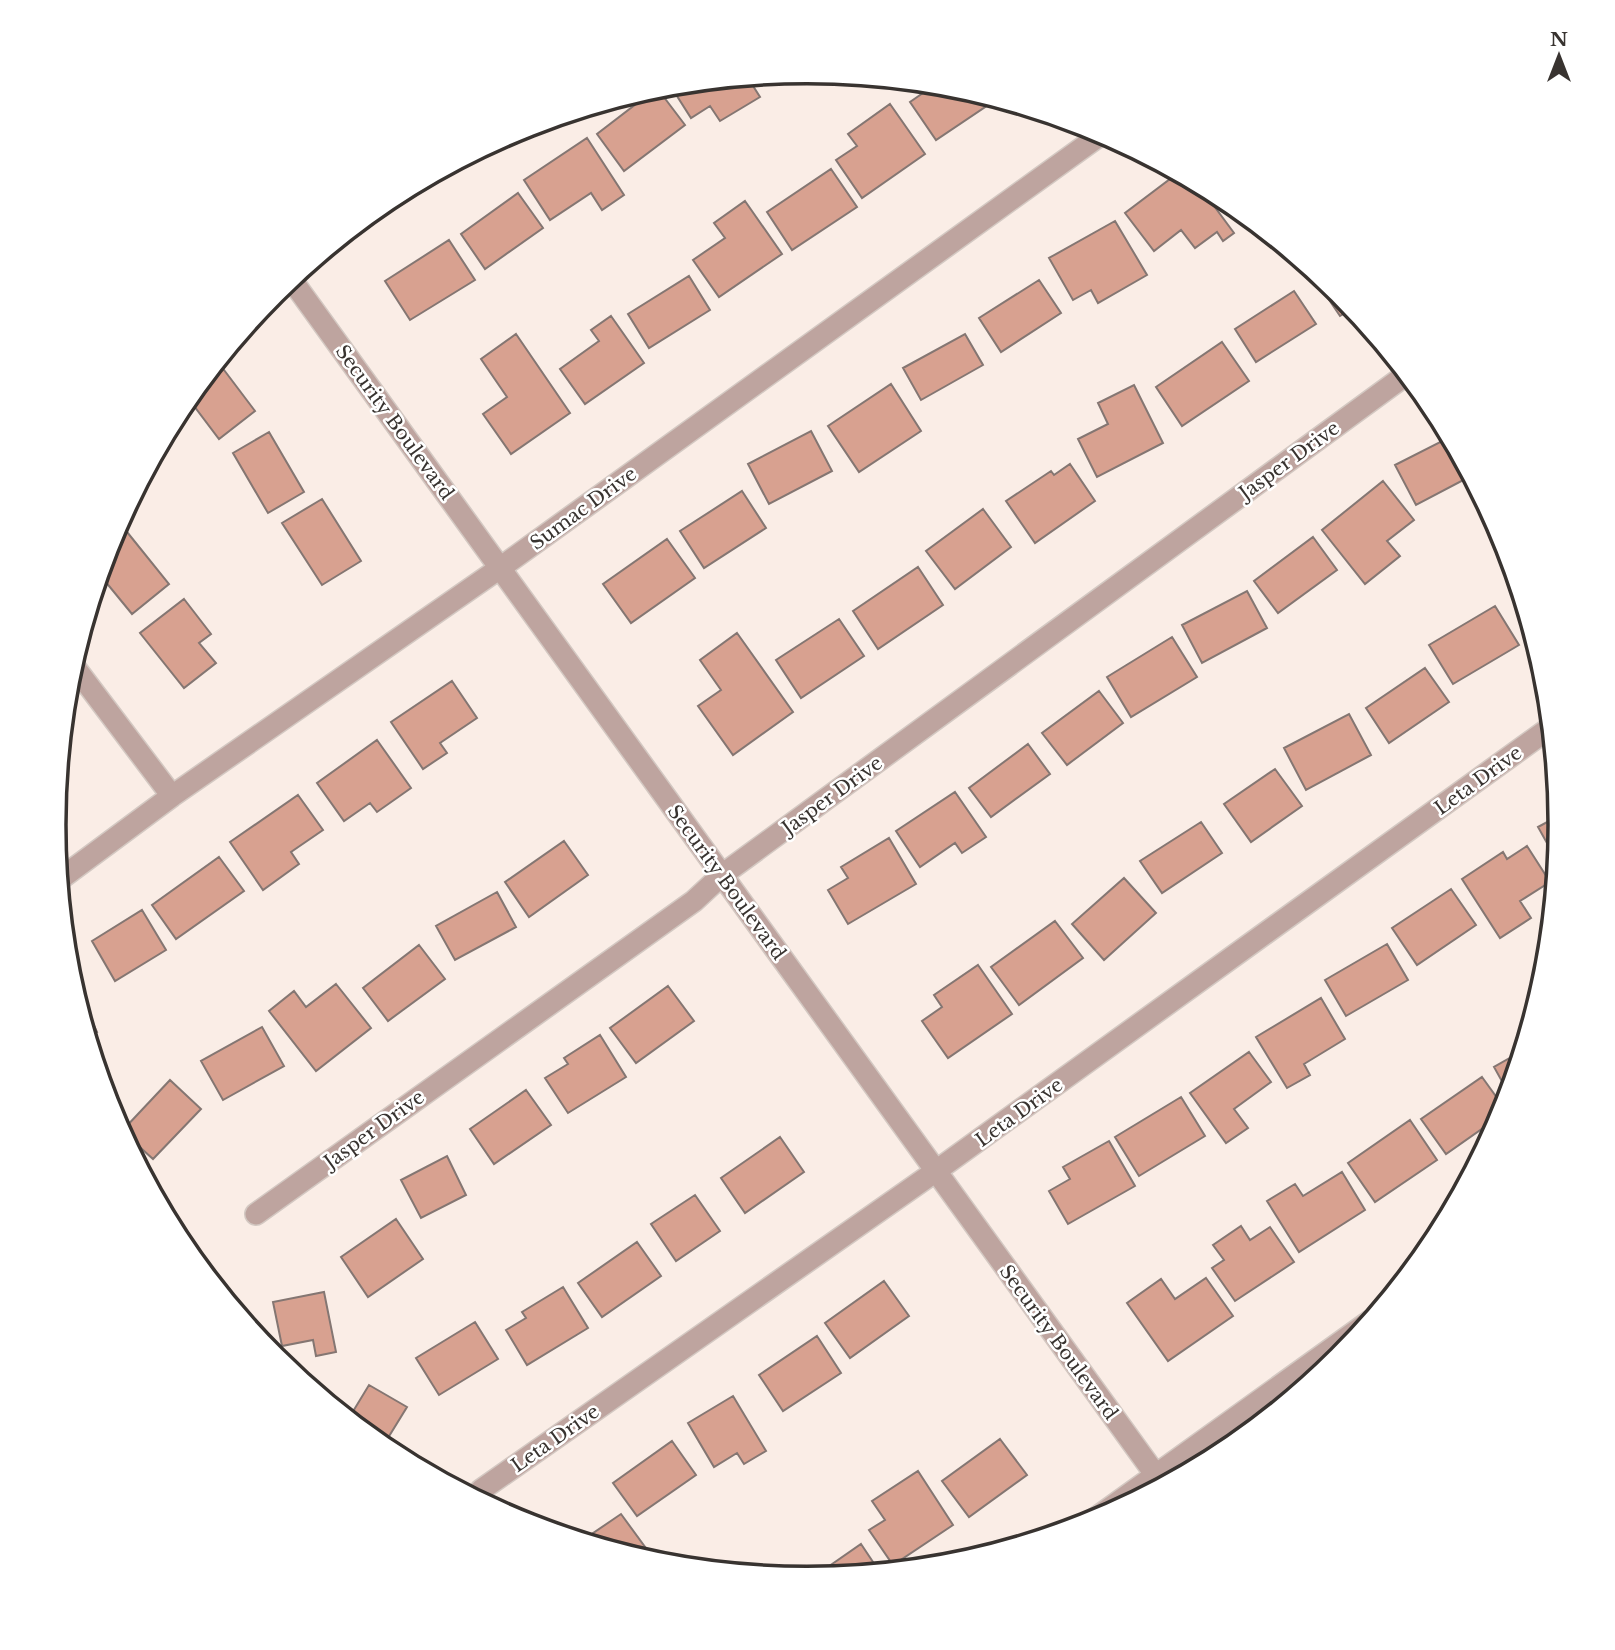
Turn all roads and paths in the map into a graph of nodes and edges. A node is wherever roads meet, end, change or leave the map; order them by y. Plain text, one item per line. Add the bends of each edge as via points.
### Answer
1 (1092, 141) edge
2 (298, 288) edge
3 (1399, 380) edge
4 (500, 568) junction
5 (82, 677) edge
6 (1543, 733) edge
7 (172, 796) junction
8 (68, 873) edge
9 (722, 875) junction
10 (936, 1171) junction
11 (256, 1214) dead end
12 (1324, 1356) edge
13 (1172, 1470) edge
14 (1158, 1478) edge
15 (481, 1490) dead end

1 - 4 street, Sumac Drive
2 - 4 street, Security Boulevard
3 - 9 street, Jasper Drive
4 - 7 street, Sumac Drive
4 - 9 street, Security Boulevard
5 - 7 street
6 - 10 street, Leta Drive
7 - 8 street, Sumac Drive
9 - 10 street, Security Boulevard
9 - 11 street, Jasper Drive via 694,901
10 - 14 street, Security Boulevard
10 - 15 street, Leta Drive
12 - 13 street

